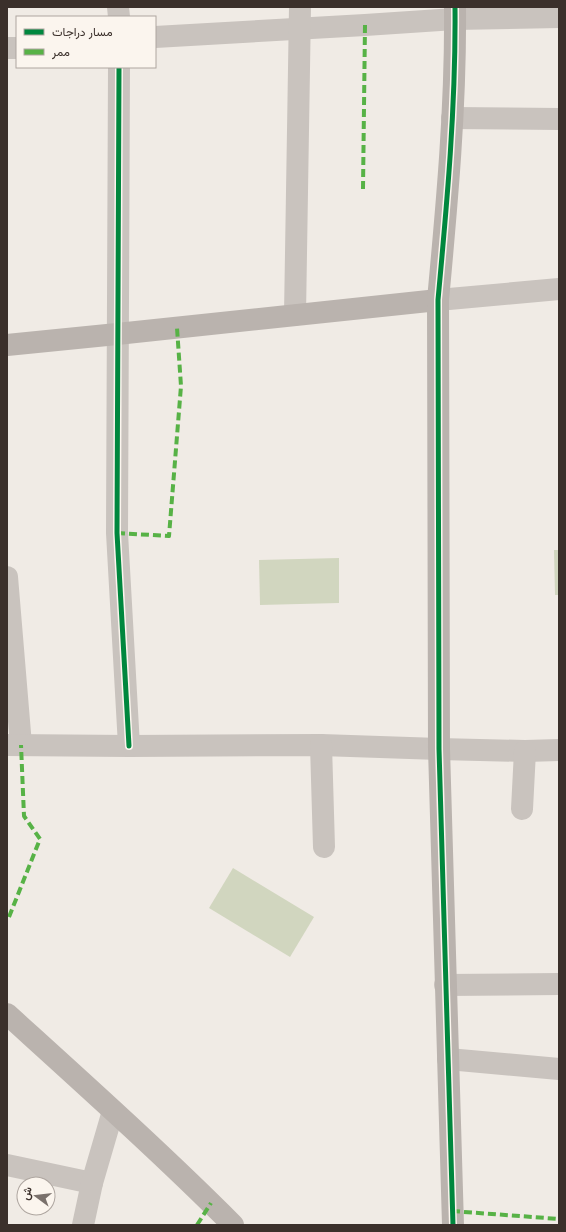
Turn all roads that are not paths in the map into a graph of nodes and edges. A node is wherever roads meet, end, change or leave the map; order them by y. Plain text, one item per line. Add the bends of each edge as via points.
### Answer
1 (300, 7) edge
2 (455, 13) edge
3 (559, 17) edge
4 (299, 29) junction
5 (156, 38) edge
6 (119, 68) edge
7 (452, 118) junction
8 (559, 119) edge
9 (559, 289) edge
10 (438, 300) junction
11 (295, 315) junction
12 (117, 334) junction
13 (7, 345) edge
14 (7, 577) edge
15 (14, 745) edge
16 (321, 745) junction
17 (129, 746) junction
18 (438, 749) junction
19 (559, 750) edge
20 (525, 751) junction
21 (522, 809) dead end
22 (324, 848) dead end
23 (559, 984) edge
24 (445, 985) junction
25 (7, 1014) edge
26 (448, 1059) junction
27 (559, 1069) edge
28 (112, 1111) junction
29 (7, 1164) edge
30 (92, 1183) junction
31 (83, 1225) edge
32 (233, 1225) edge
33 (453, 1225) edge

1 - 4 street
2 - 3 street
2 - 4 street
2 - 7 street
4 - 5 street
4 - 11 street
6 - 12 street
7 - 8 street
7 - 10 street
9 - 10 street
10 - 11 street
10 - 18 street
11 - 12 street
12 - 13 street
12 - 17 street via 117,533
14 - 15 street
15 - 17 street
16 - 17 street
16 - 18 street
16 - 22 street
18 - 20 street
18 - 24 street
19 - 20 street
20 - 21 street
23 - 24 street
24 - 26 street
25 - 28 street
26 - 27 street
26 - 33 street
28 - 30 street
28 - 32 street
29 - 30 street
30 - 31 street

